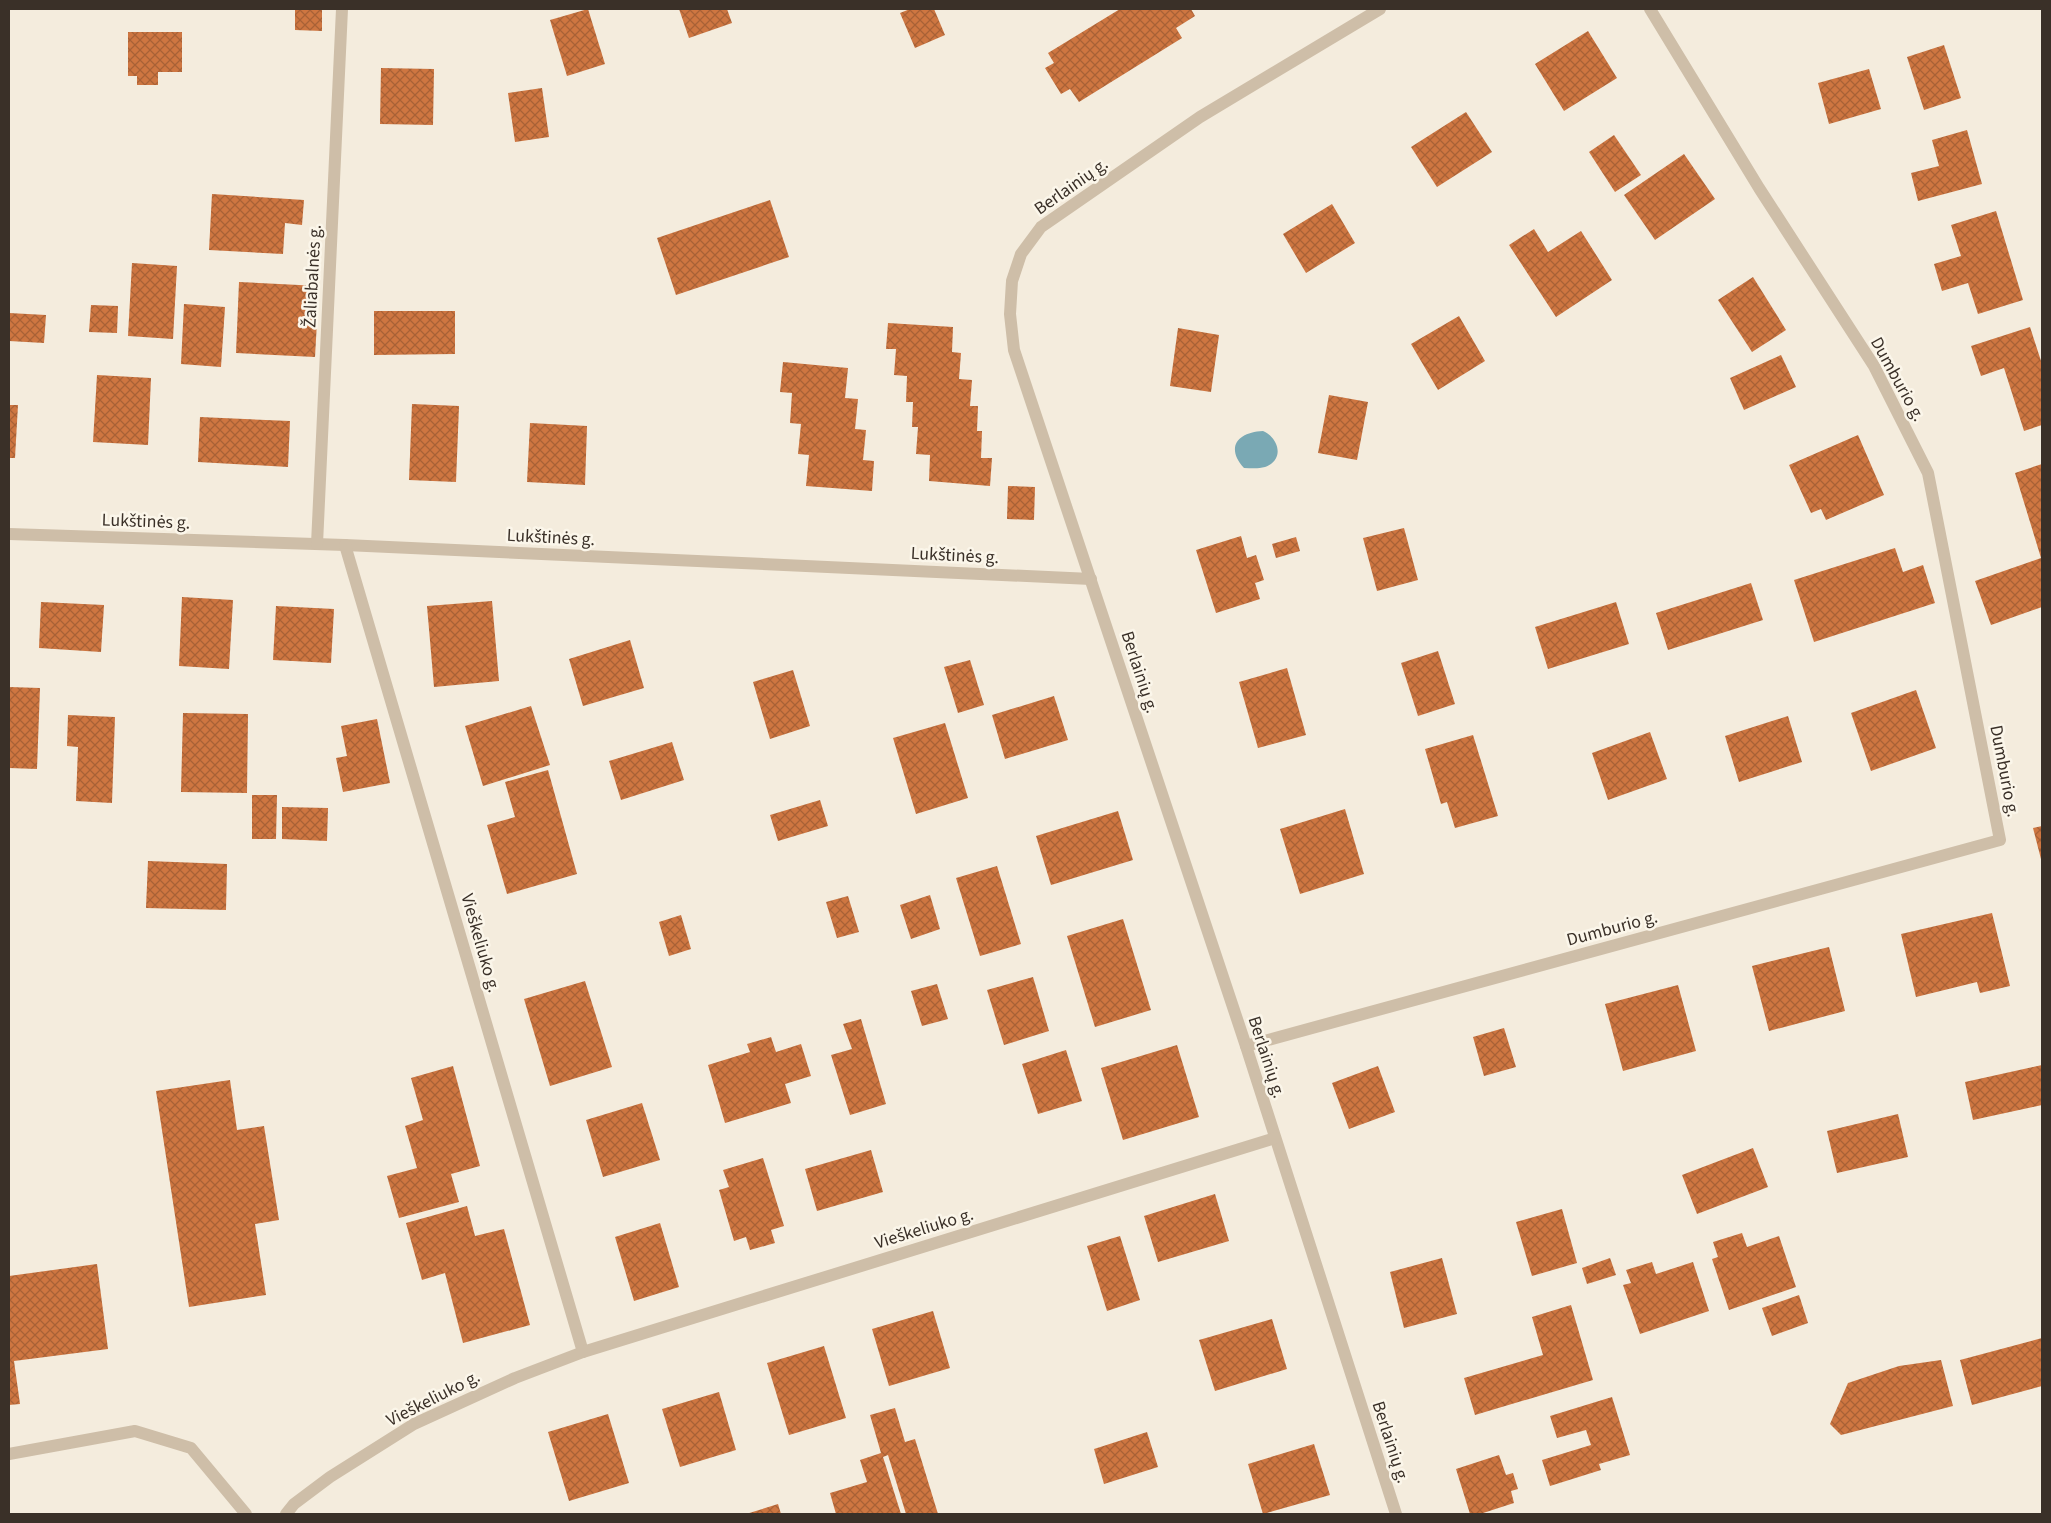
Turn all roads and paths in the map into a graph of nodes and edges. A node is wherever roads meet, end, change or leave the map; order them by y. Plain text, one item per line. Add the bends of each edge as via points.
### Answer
1 (342, 9) edge
2 (1380, 9) edge
3 (1650, 9) edge
4 (9, 534) edge
5 (318, 544) junction
6 (345, 545) junction
7 (1091, 579) junction
8 (1246, 1046) junction
9 (1275, 1138) junction
10 (583, 1352) junction
11 (9, 1454) edge
12 (246, 1514) edge
13 (286, 1514) edge
14 (1396, 1514) edge

1 - 5 street, Žaliabalnės g.
2 - 7 street, Berlainių g. via 1200,117 1041,227 1021,254 1012,281 1010,314 1014,350
3 - 8 street, Dumburio g. via 1759,188 1874,366 1928,473 2000,840
4 - 5 street, Lukštinės g.
5 - 6 street, Lukštinės g.
6 - 7 street, Lukštinės g.
6 - 10 street, Vieškeliuko g.
7 - 8 street, Berlainių g.
8 - 9 street, Berlainių g.
9 - 10 street, Vieškeliuko g.
9 - 14 street, Berlainių g.
10 - 13 street, Vieškeliuko g. via 515,1378 414,1424 330,1477 294,1504
11 - 12 street via 135,1431 191,1448

